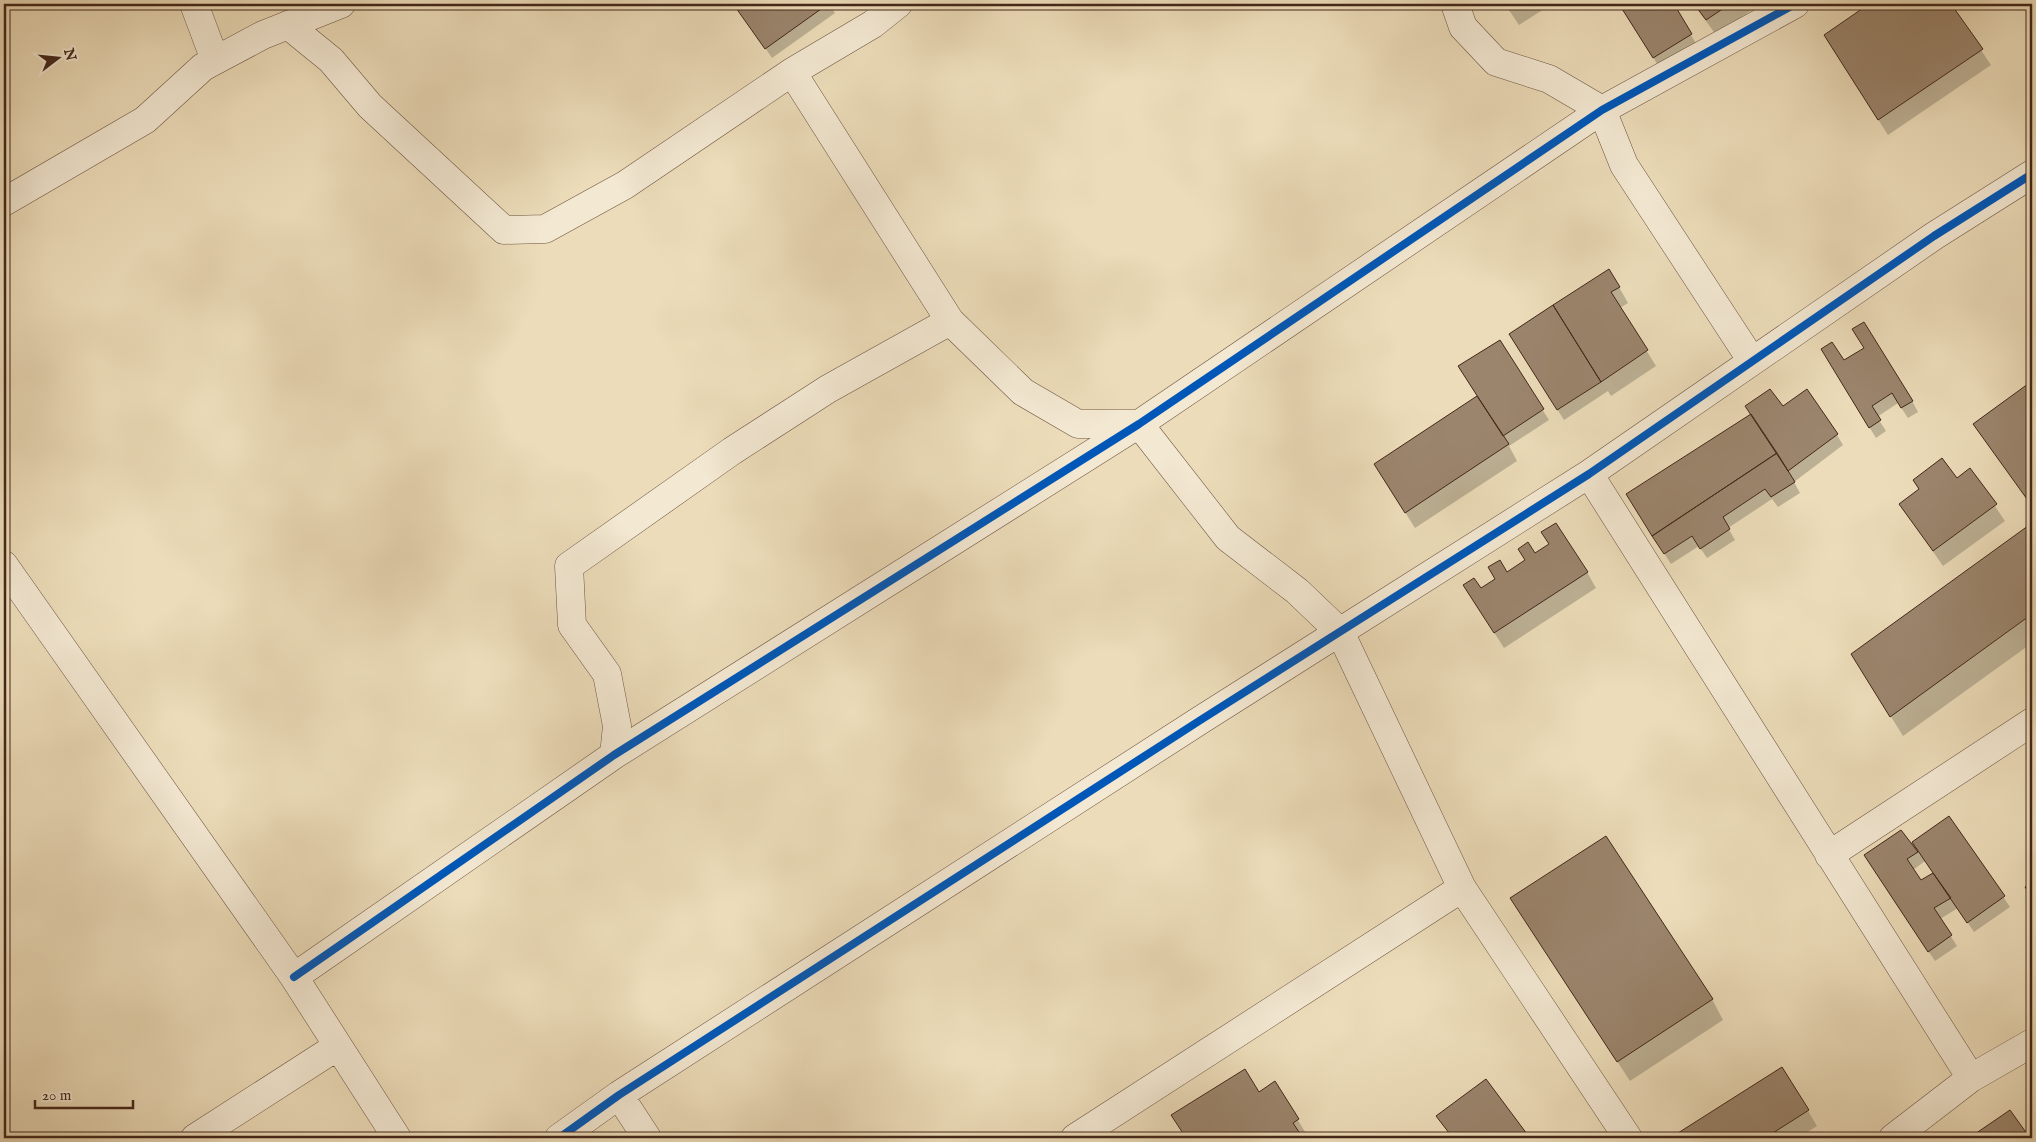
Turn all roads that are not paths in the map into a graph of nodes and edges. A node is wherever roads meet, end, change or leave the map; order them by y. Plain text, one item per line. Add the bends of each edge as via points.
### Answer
1 (194, 4) edge
2 (341, 4) edge
3 (898, 4) edge
4 (1455, 4) edge
5 (1796, 4) edge
6 (288, 25) junction
7 (216, 60) junction
8 (792, 72) junction
9 (1602, 110) junction
10 (2032, 174) edge
11 (4, 202) edge
12 (950, 321) junction
13 (1752, 361) junction
14 (1139, 424) junction
15 (1589, 474) junction
16 (9, 580) edge
17 (1340, 632) junction
18 (2032, 722) edge
19 (614, 755) junction
20 (1829, 855) junction
21 (1462, 888) junction
22 (294, 977) junction
23 (2032, 1042) edge
24 (338, 1046) junction
25 (1971, 1078) junction
26 (618, 1095) junction
27 (195, 1138) edge
28 (397, 1138) edge
29 (559, 1138) edge
30 (647, 1138) edge
31 (1075, 1138) edge
32 (1628, 1138) edge
33 (1893, 1138) edge

1 - 7 street
2 - 6 street
3 - 8 street via 872,24
4 - 9 street via 1463,27 1496,62 1549,79
5 - 9 street
6 - 7 street
6 - 8 street via 331,60 370,106 504,230 545,229 625,185
7 - 11 street via 203,66 145,120
8 - 12 street
9 - 13 street via 1624,165
9 - 14 street
10 - 13 street via 1934,236
12 - 14 street via 1023,392 1078,424
12 - 19 street via 828,389 732,451 569,566 572,625 607,674 618,726
13 - 15 street
14 - 17 street via 1228,538 1297,591
14 - 19 street
15 - 17 street
15 - 20 street
16 - 22 street
17 - 21 street
17 - 26 street
18 - 20 street
19 - 22 street
20 - 25 street
21 - 31 street
21 - 32 street
22 - 24 street
23 - 25 street
24 - 27 street
24 - 28 street
25 - 33 street
26 - 29 street
26 - 30 street

